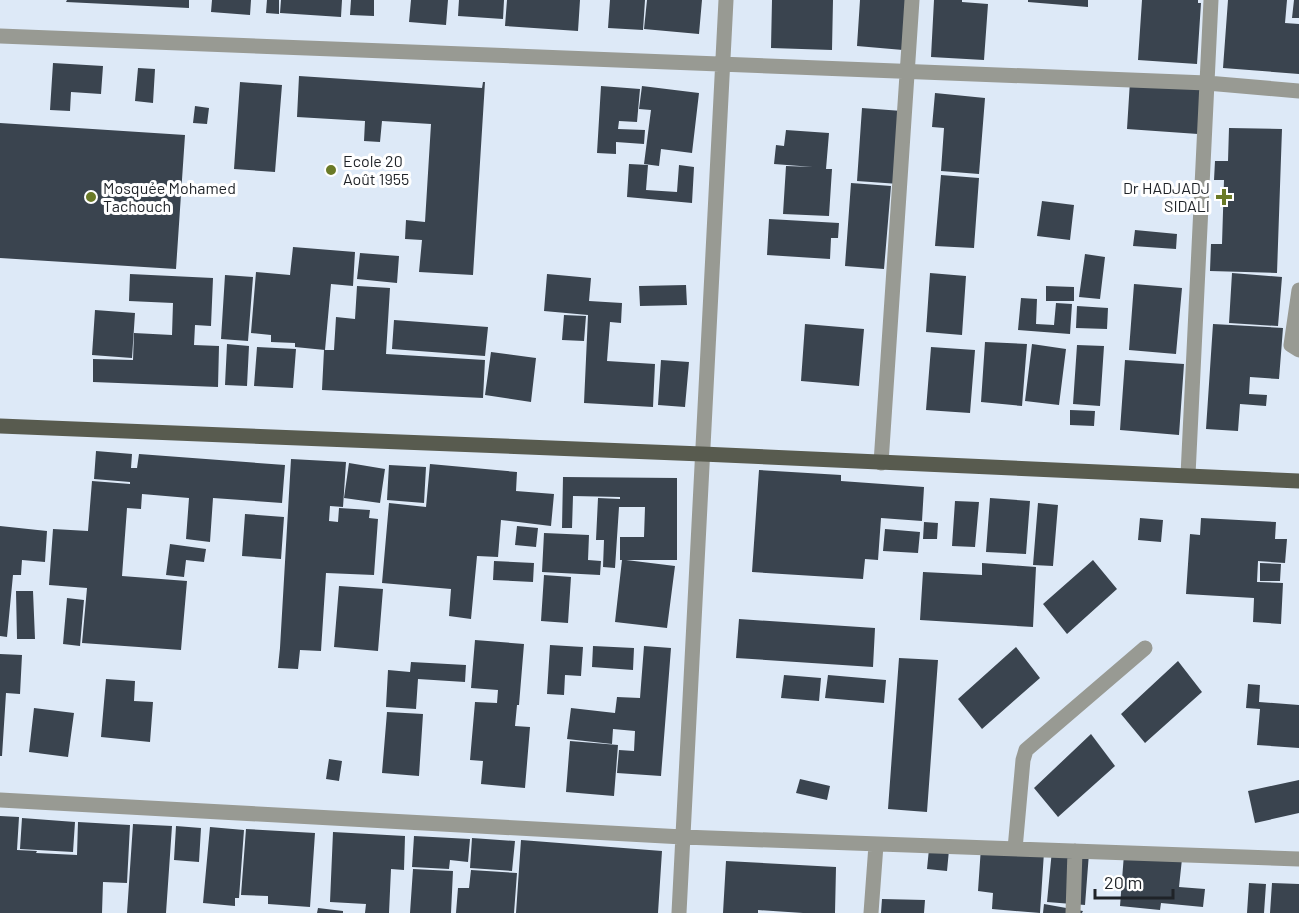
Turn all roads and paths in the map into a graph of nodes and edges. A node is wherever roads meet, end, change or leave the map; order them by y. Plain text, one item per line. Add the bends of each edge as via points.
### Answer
1 (726, 0) edge
2 (912, 0) edge
3 (1211, 0) edge
4 (0, 36) edge
5 (723, 63) junction
6 (908, 71) junction
7 (1207, 82) junction
8 (1299, 91) edge
9 (1299, 291) edge
10 (1299, 350) edge
11 (0, 426) edge
12 (702, 454) junction
13 (881, 463) junction
14 (1188, 475) junction
15 (1299, 481) edge
16 (1145, 648) dead end
17 (0, 800) edge
18 (683, 837) junction
19 (876, 845) junction
20 (1015, 849) junction
21 (1075, 851) junction
22 (1299, 859) edge
23 (680, 913) edge
24 (871, 913) edge
25 (1073, 913) edge

1 - 5 street
2 - 6 street
3 - 7 street
4 - 5 street
5 - 6 street
5 - 12 street
6 - 7 street
6 - 13 street
7 - 8 street
7 - 14 street
9 - 10 street via 1291,345
11 - 12 main road
12 - 13 main road
12 - 18 street
13 - 14 main road
14 - 15 main road
16 - 20 street via 1026,750
17 - 18 street
18 - 19 street
18 - 23 street
19 - 20 street
19 - 24 street
20 - 21 street
21 - 22 street
21 - 25 street

